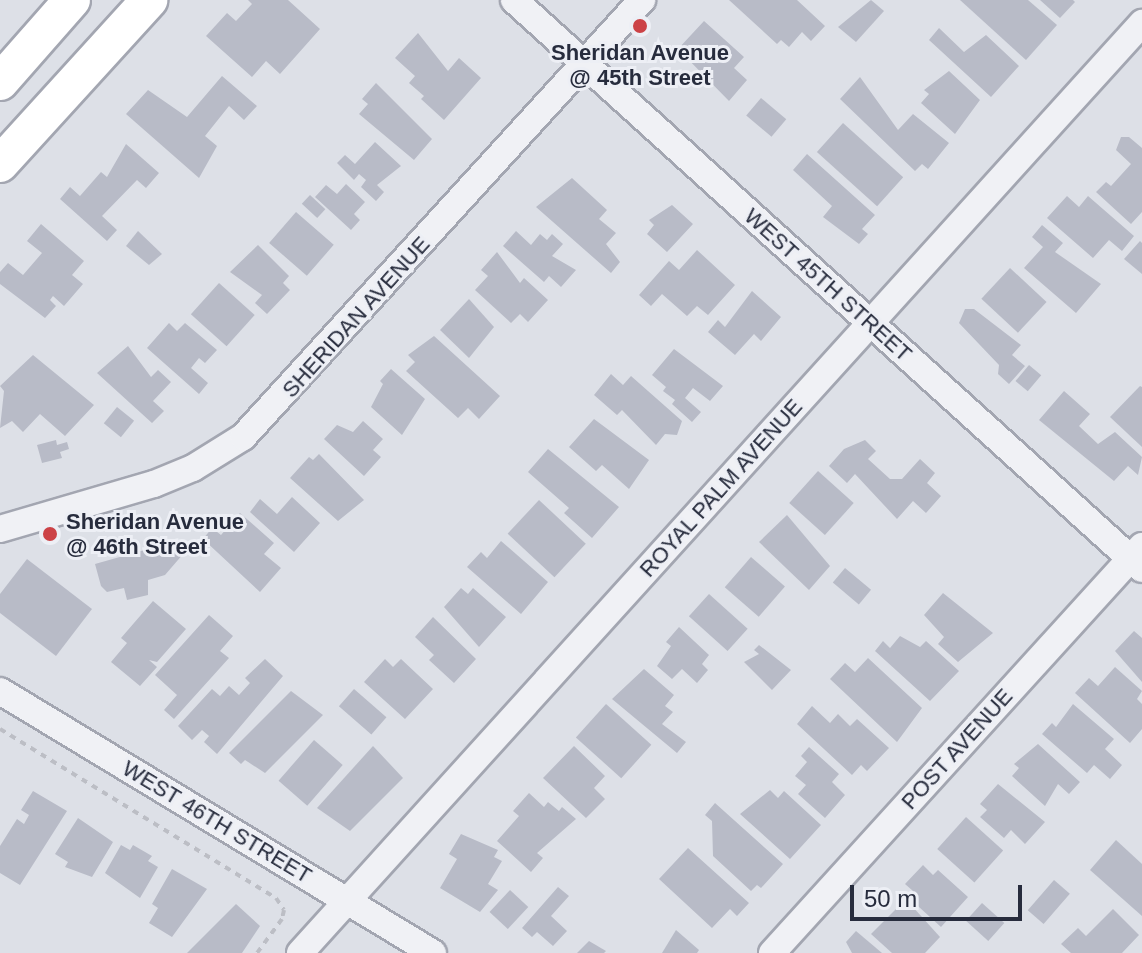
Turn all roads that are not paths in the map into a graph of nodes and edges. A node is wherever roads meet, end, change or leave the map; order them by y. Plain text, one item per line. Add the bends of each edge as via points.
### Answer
1 (72, 0) edge
2 (149, 0) edge
3 (514, 0) edge
4 (642, 0) edge
5 (1142, 23) edge
6 (584, 64) junction
7 (0, 82) edge
8 (0, 164) edge
9 (870, 323) junction
10 (0, 529) edge
11 (1138, 558) edge
12 (0, 691) edge
13 (347, 901) junction
14 (300, 953) edge
15 (433, 953) edge
16 (772, 953) edge

1 - 7 main road
2 - 8 main road
3 - 6 street, WEST 45TH STREET
4 - 6 street, SHERIDAN AVENUE
5 - 9 street, ROYAL PALM AVENUE
6 - 9 street, WEST 45TH STREET
6 - 10 street, SHERIDAN AVENUE via 243,437 201,464 154,484
9 - 11 street, WEST 45TH STREET
9 - 13 street, ROYAL PALM AVENUE
11 - 16 street, POST AVENUE
12 - 13 street, WEST 46TH STREET
13 - 14 street, ROYAL PALM AVENUE
13 - 15 street, WEST 46TH STREET

